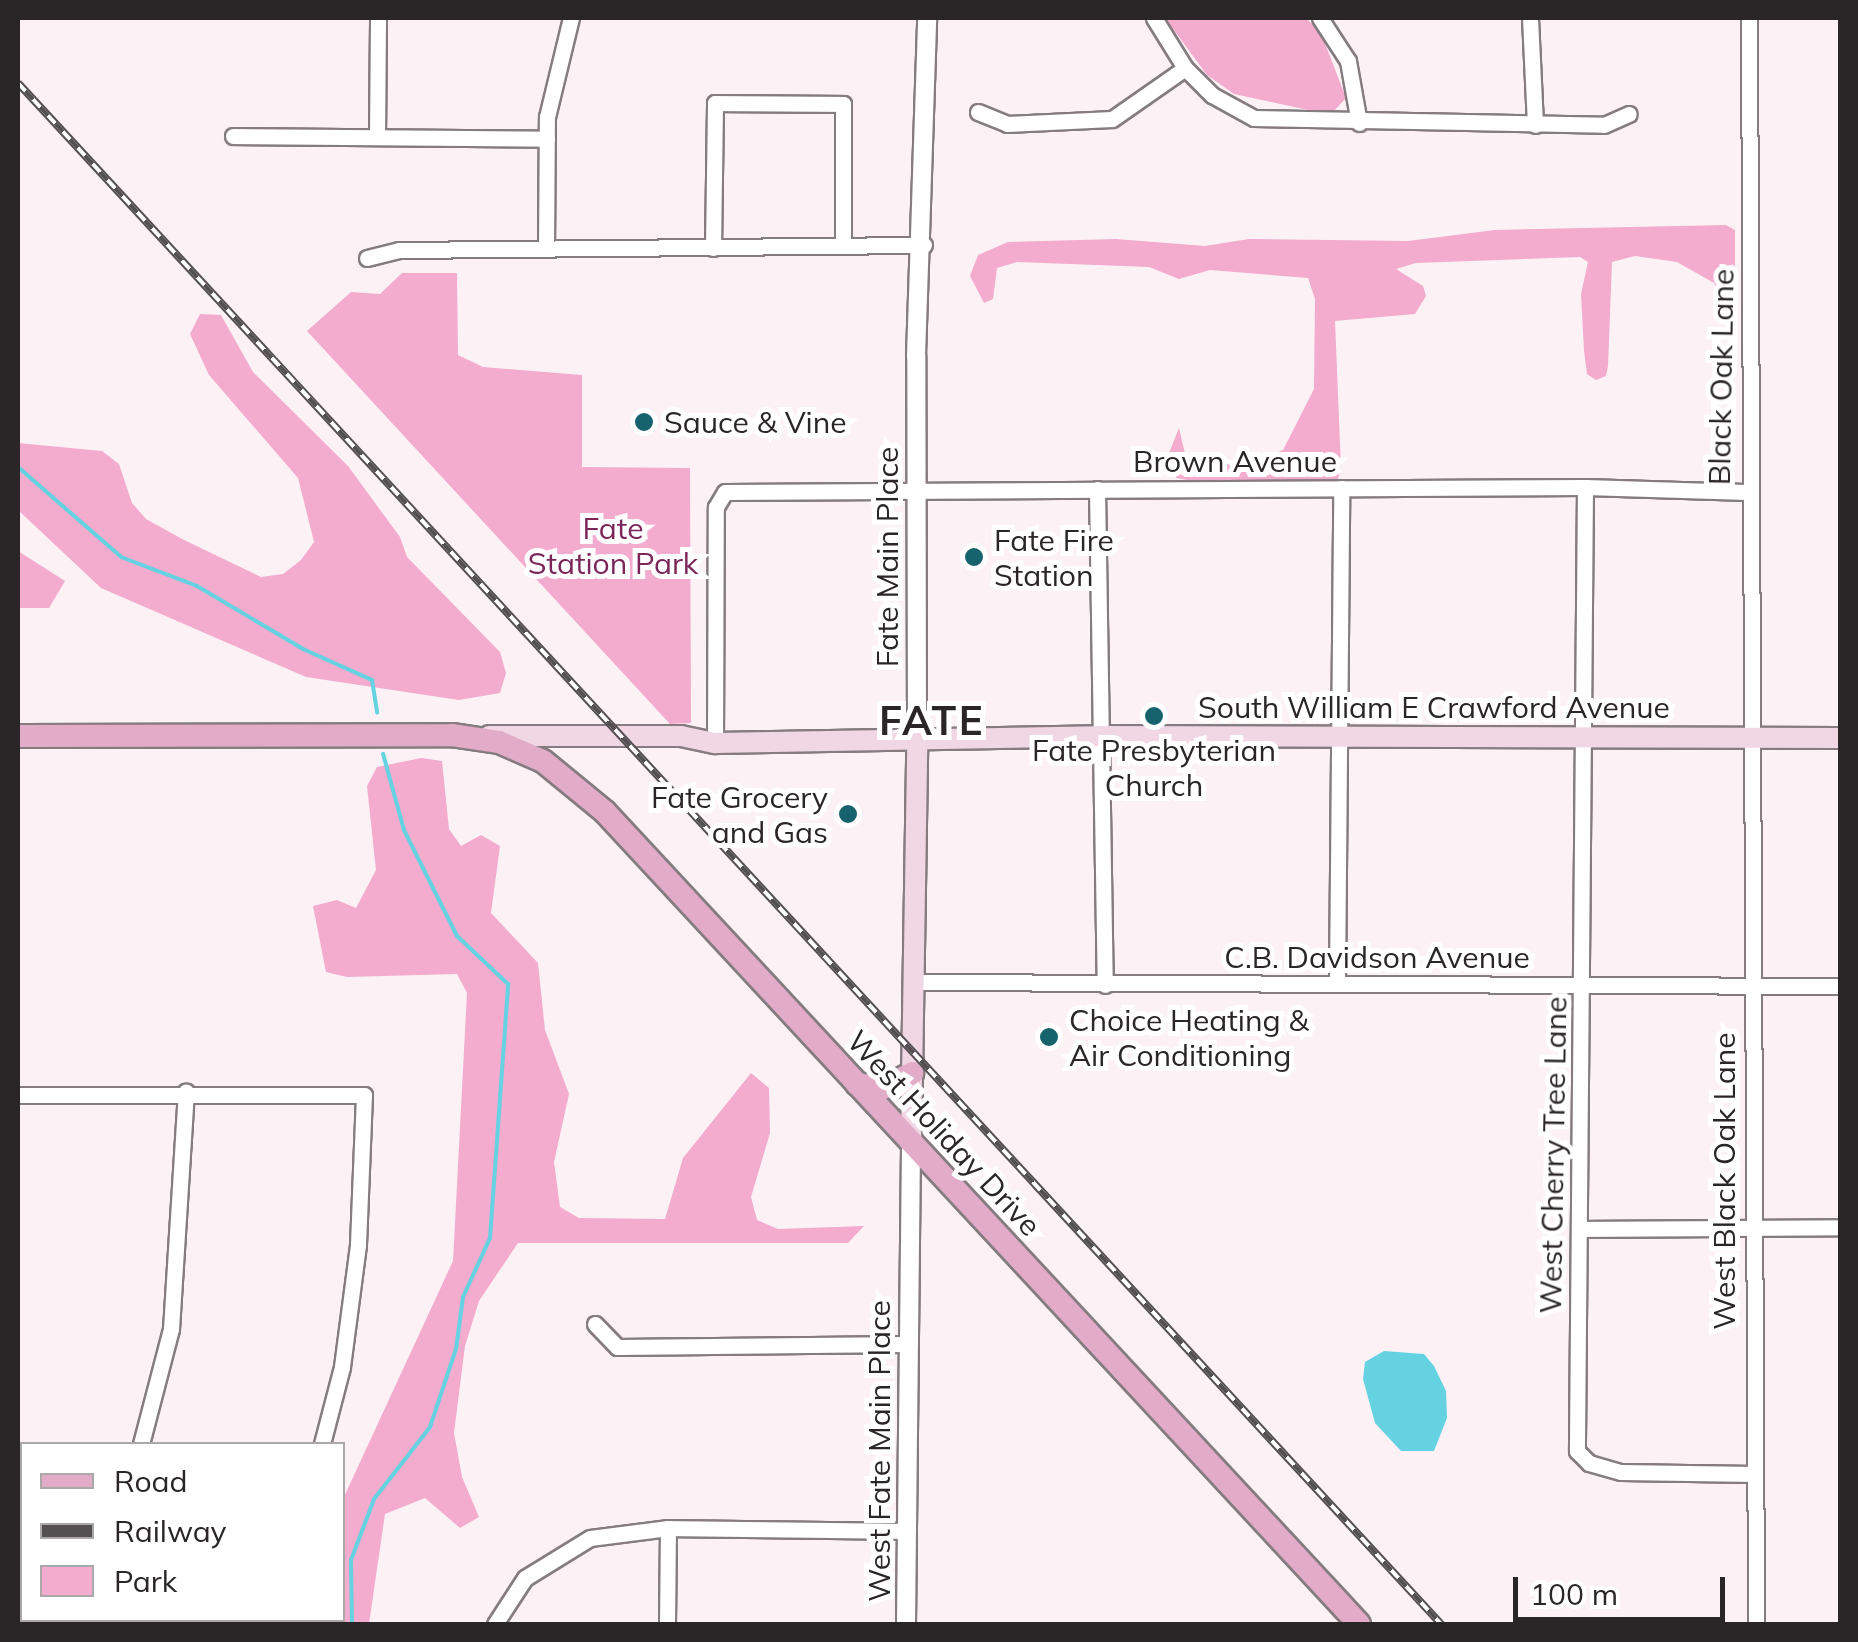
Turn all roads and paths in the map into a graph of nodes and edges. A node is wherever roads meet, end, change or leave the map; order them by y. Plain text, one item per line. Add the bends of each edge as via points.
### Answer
1 (378, 18) edge
2 (571, 18) edge
3 (926, 18) edge
4 (1154, 18) edge
5 (1320, 18) edge
6 (1530, 18) edge
7 (1749, 18) edge
8 (1185, 68) junction
9 (978, 112) dead end
10 (1629, 114) dead end
11 (1359, 123) junction
12 (1534, 125) junction
13 (233, 136) dead end
14 (377, 137) junction
15 (547, 139) junction
16 (924, 244) junction
17 (843, 246) junction
18 (713, 248) junction
19 (546, 249) junction
20 (367, 258) dead end
21 (1585, 487) junction
22 (1341, 488) junction
23 (917, 489) junction
24 (1097, 489) junction
25 (1746, 492) junction
26 (452, 735) junction
27 (18, 736) edge
28 (1099, 736) junction
29 (1337, 736) junction
30 (1747, 737) junction
31 (1584, 738) junction
32 (1840, 738) edge
33 (917, 741) junction
34 (714, 743) junction
35 (914, 982) junction
36 (1336, 984) junction
37 (1582, 984) junction
38 (1104, 986) junction
39 (1840, 986) edge
40 (1751, 988) junction
41 (912, 1073) junction
42 (857, 1084) junction
43 (186, 1091) junction
44 (18, 1096) edge
45 (912, 1143) junction
46 (1751, 1227) junction
47 (1840, 1227) edge
48 (1582, 1229) junction
49 (906, 1277) joint
50 (596, 1324) dead end
51 (906, 1344) junction
52 (142, 1442) edge
53 (323, 1442) edge
54 (1755, 1474) junction
55 (668, 1528) junction
56 (905, 1530) junction
57 (496, 1624) edge
58 (667, 1624) edge
59 (906, 1624) edge
60 (1358, 1624) edge
61 (1756, 1624) edge

1 - 14 street
2 - 15 street
3 - 16 street, Fate Main Place
4 - 8 street
5 - 11 street via 1348,61
6 - 12 street
7 - 25 street, Black Oak Lane
8 - 9 street via 1112,118 1006,124
8 - 11 street via 1212,95 1254,118
10 - 12 street via 1604,125
11 - 12 street
13 - 14 street
14 - 15 street
15 - 19 street
16 - 17 street
16 - 23 street, Fate Main Place
17 - 18 street
17 - 18 street via 844,104 714,103
18 - 19 street
19 - 20 street via 399,250
21 - 22 street, Brown Avenue
21 - 25 street, Brown Avenue
21 - 31 street, West Cherry Tree Lane
22 - 24 street, Brown Avenue
22 - 29 street
23 - 24 street, Brown Avenue
23 - 33 street, Fate Main Place
23 - 34 street, Brown Avenue via 725,492 716,506
24 - 28 street
25 - 30 street, Black Oak Lane
26 - 27 main road, West Holiday Drive
26 - 34 main road, South William E Crawford Avenue via 681,736
26 - 42 main road, West Holiday Drive via 524,750 576,786
28 - 29 main road, South William E Crawford Avenue
28 - 33 main road, South William E Crawford Avenue
28 - 38 street
29 - 31 main road, South William E Crawford Avenue
29 - 36 street
30 - 31 main road, South William E Crawford Avenue
30 - 32 main road, South William E Crawford Avenue
30 - 40 street, West Black Oak Lane
31 - 37 street, West Cherry Tree Lane
33 - 34 main road, South William E Crawford Avenue
33 - 35 main road, Fate Main Place
35 - 38 street, C.B. Davidson Avenue
35 - 41 main road, Fate Main Place
36 - 37 street, C.B. Davidson Avenue
36 - 38 street, C.B. Davidson Avenue
37 - 40 street, C.B. Davidson Avenue
37 - 48 street, West Cherry Tree Lane
39 - 40 street, C.B. Davidson Avenue
40 - 46 street, West Black Oak Lane
41 - 42 main road via 883,1088
41 - 45 main road, Fate Main Place
42 - 45 main road, West Holiday Drive
43 - 44 street
43 - 52 street via 171,1330
43 - 53 street via 364,1096 358,1244 342,1367
45 - 49 street, Fate Main Place
45 - 60 main road, West Holiday Drive
46 - 47 street
46 - 48 street
46 - 54 street, West Black Oak Lane
48 - 54 street, West Cherry Tree Lane via 1578,1451 1589,1463 1621,1472
49 - 51 street, West Fate Main Place
50 - 51 street via 616,1347
51 - 56 street, West Fate Main Place
54 - 61 street, West Black Oak Lane
55 - 56 street
55 - 57 street via 590,1538 525,1578
55 - 58 street
56 - 59 street, West Fate Main Place

